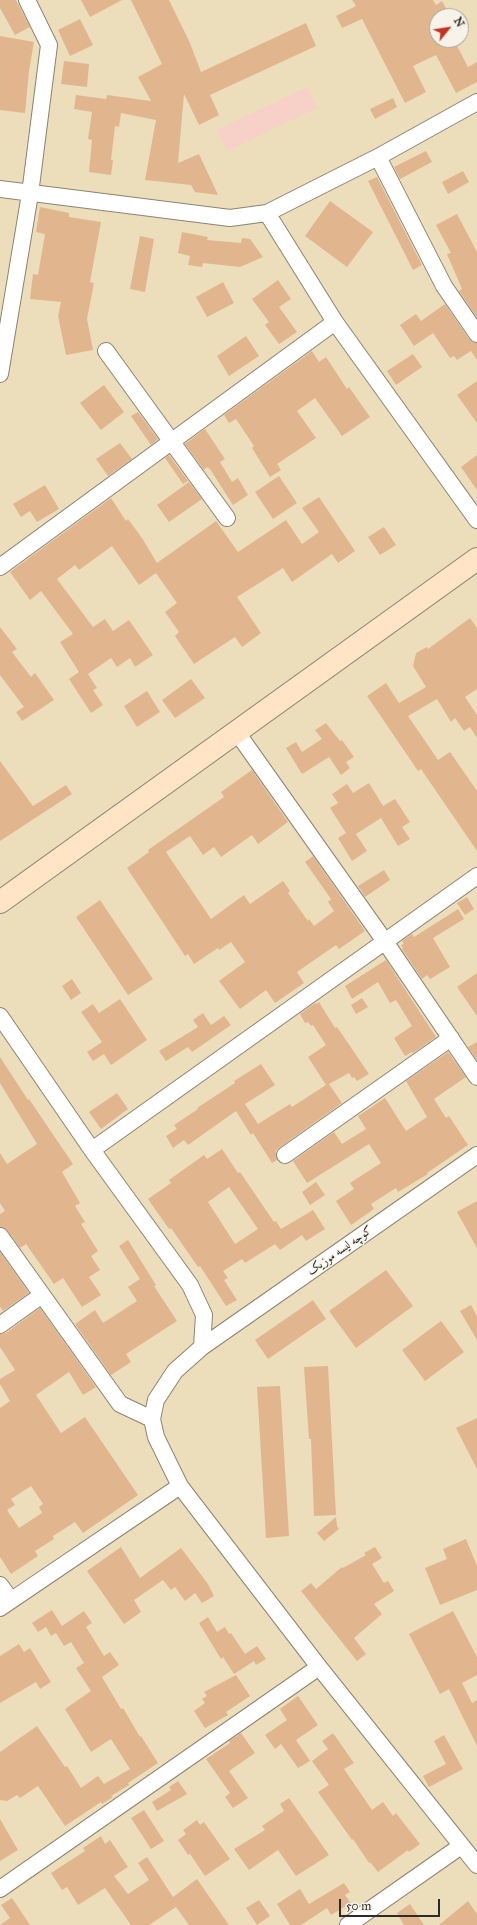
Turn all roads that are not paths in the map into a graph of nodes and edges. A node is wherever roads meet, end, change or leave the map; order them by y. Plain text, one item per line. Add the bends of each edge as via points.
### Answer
1 (27, 0) edge
2 (477, 102) edge
3 (378, 157) junction
4 (0, 189) edge
5 (30, 194) junction
6 (267, 213) junction
7 (335, 322) junction
8 (477, 334) edge
9 (106, 350) dead end
10 (0, 374) edge
11 (172, 442) junction
12 (227, 518) dead end
13 (477, 520) edge
14 (477, 559) edge
15 (0, 567) edge
16 (236, 731) junction
17 (477, 876) edge
18 (0, 902) edge
19 (386, 943) junction
20 (0, 1016) edge
21 (451, 1038) junction
22 (477, 1077) edge
23 (92, 1150) junction
24 (285, 1155) dead end
25 (477, 1155) edge
26 (0, 1236) edge
27 (42, 1295) junction
28 (0, 1325) edge
29 (202, 1346) junction
30 (152, 1419) junction
31 (180, 1486) junction
32 (0, 1585) edge
33 (5, 1604) edge
34 (319, 1667) junction
35 (461, 1846) junction
36 (477, 1865) edge
37 (2, 1884) edge
38 (348, 1925) edge

1 - 5 street via 49,45
2 - 3 street
3 - 6 street
3 - 8 street via 444,286
4 - 5 street
5 - 6 street via 230,218
5 - 10 street
6 - 7 street
7 - 11 street
7 - 13 street
9 - 11 street
11 - 12 street
11 - 15 street
14 - 16 main road
16 - 18 main road
16 - 19 street
17 - 19 street
19 - 21 street
19 - 23 street
20 - 23 street
21 - 22 street
21 - 24 street
23 - 29 street via 190,1286 204,1315
25 - 29 street, کوچه لیسه موزیک
26 - 27 street
27 - 28 street
27 - 30 street via 120,1404
29 - 30 street, کوچه لیسه موزیک via 175,1371 156,1400
30 - 31 street via 156,1437
31 - 33 street
31 - 34 street
32 - 33 street
34 - 35 street
34 - 37 street
35 - 36 street
35 - 38 street

